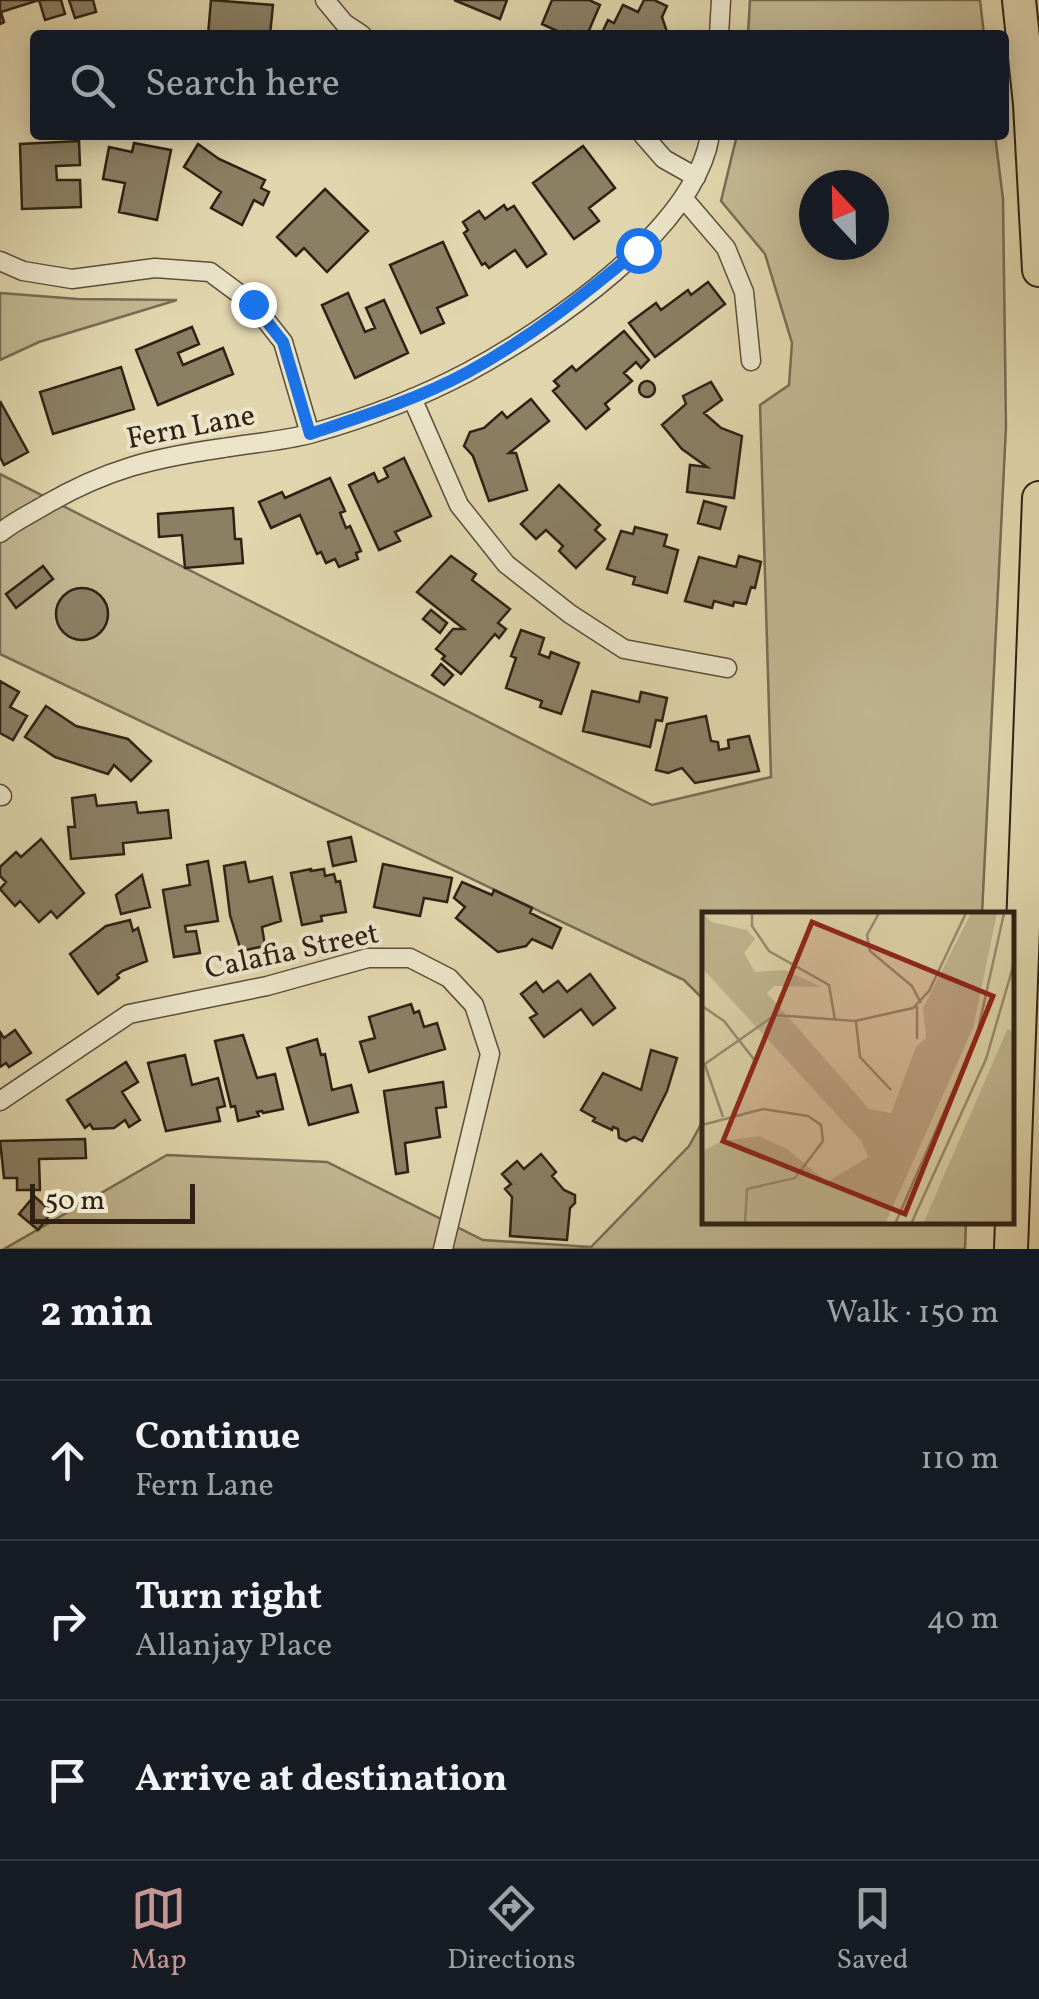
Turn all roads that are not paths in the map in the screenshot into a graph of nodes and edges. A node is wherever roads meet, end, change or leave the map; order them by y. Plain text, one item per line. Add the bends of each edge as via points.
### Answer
1 (325, 0) edge
2 (721, 0) edge
3 (1020, 0) edge
4 (355, 30) edge
5 (719, 30) edge
6 (647, 140) edge
7 (708, 140) edge
8 (696, 178) junction
9 (684, 199) junction
10 (0, 262) edge
11 (1039, 270) edge
12 (751, 361) dead end
13 (412, 398) junction
14 (310, 434) junction
15 (1039, 498) edge
16 (0, 533) edge
17 (727, 668) dead end
18 (0, 1101) edge
19 (1014, 1169) edge
20 (1012, 1224) edge
21 (443, 1249) edge
22 (1011, 1249) edge

1 - 4 street
2 - 5 street
3 - 11 highway
6 - 8 street
7 - 8 street, Fern Lane
8 - 9 street, Fern Lane
9 - 12 street via 726,248 744,292
9 - 13 street, Fern Lane via 668,222 572,304 470,370
10 - 14 street via 72,279 156,268 210,272 253,304 283,342
13 - 14 street, Fern Lane
13 - 17 street via 459,506 506,564 624,649
14 - 16 street, Fern Lane via 136,463 85,482
15 - 19 highway
18 - 21 street, Calafia Street via 130,1014 368,958 410,958 449,978 474,1004 490,1054
20 - 22 highway

